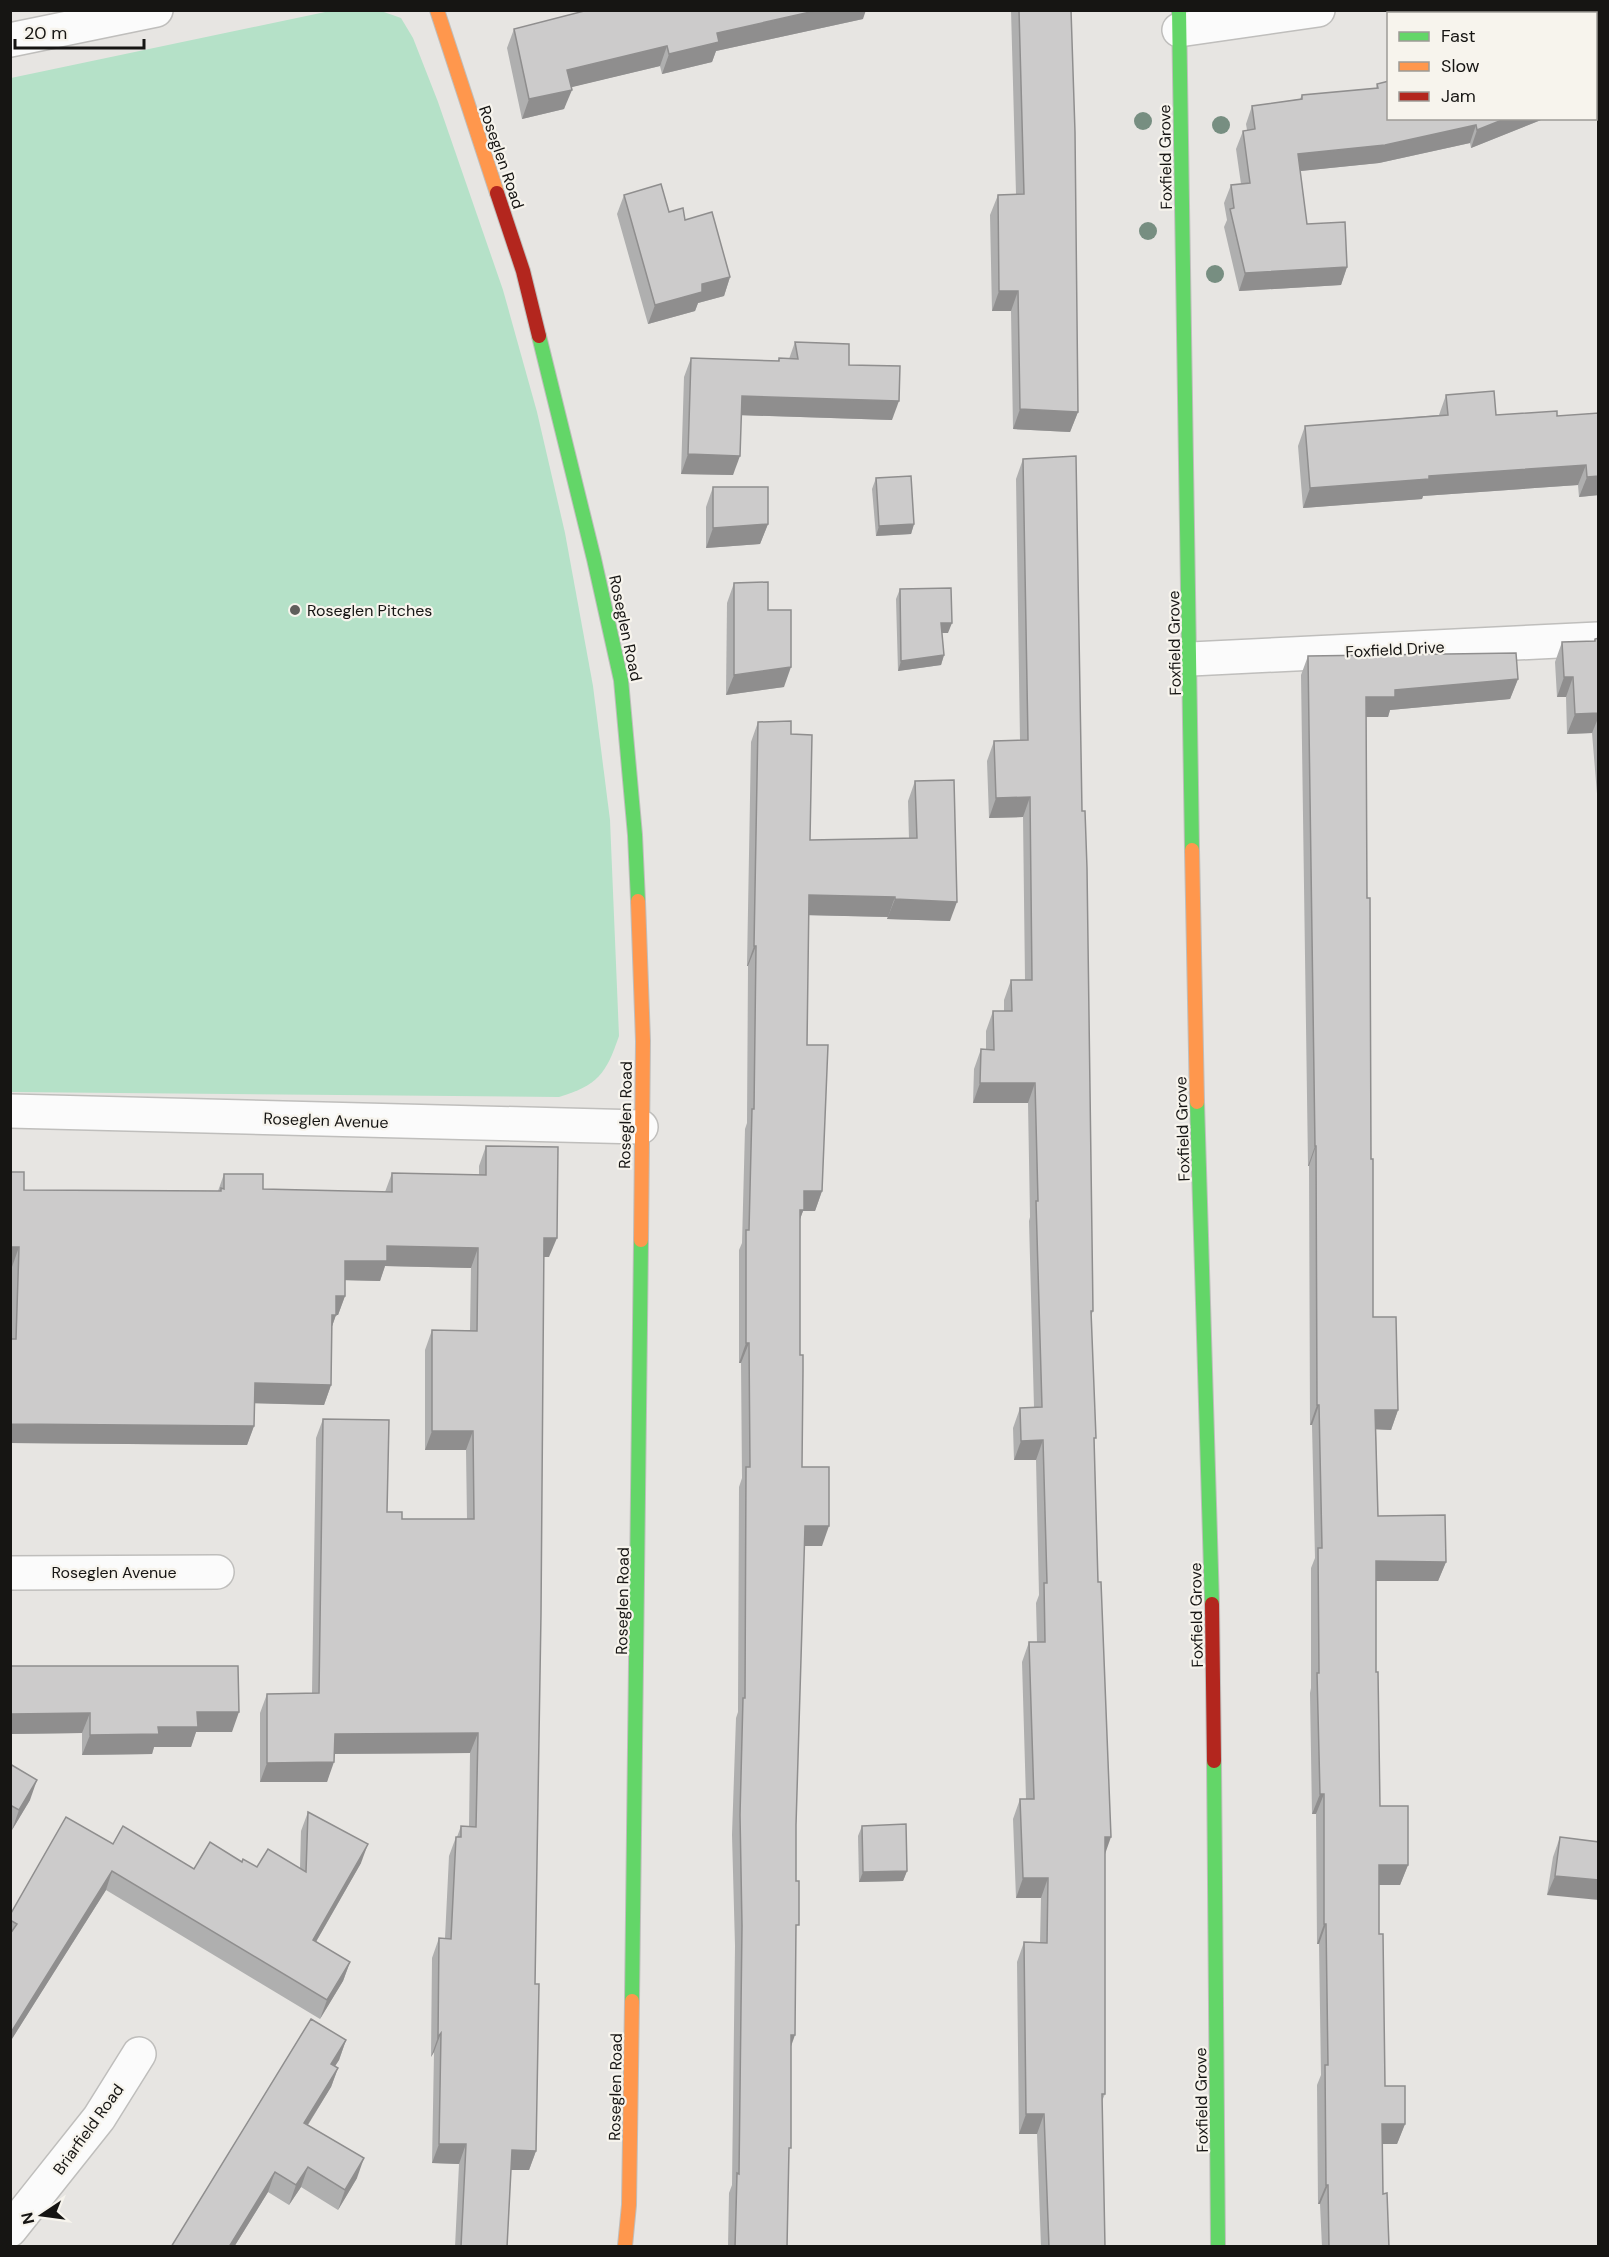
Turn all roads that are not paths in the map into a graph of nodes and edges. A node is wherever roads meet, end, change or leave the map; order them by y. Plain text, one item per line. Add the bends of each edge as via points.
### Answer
1 (437, 10) edge
2 (1318, 10) edge
3 (155, 11) edge
4 (1179, 20) edge
5 (10, 40) edge
6 (1599, 639) edge
7 (1191, 659) junction
8 (10, 1111) edge
9 (641, 1127) junction
10 (217, 1572) dead end
11 (10, 1573) edge
12 (140, 2054) dead end
13 (10, 2230) edge
14 (625, 2247) edge
15 (1218, 2247) edge

1 - 9 street, Roseglen Road via 524,272 621,680 635,835 643,1041
2 - 4 street
3 - 5 street
4 - 7 street, Foxfield Grove
6 - 7 street, Foxfield Drive
7 - 15 street, Foxfield Grove via 1195,1031 1212,1587
8 - 9 street, Roseglen Avenue
9 - 14 street, Roseglen Road via 639,1576 629,2205
10 - 11 street, Roseglen Avenue
12 - 13 street, Briarfield Road via 99,2118

